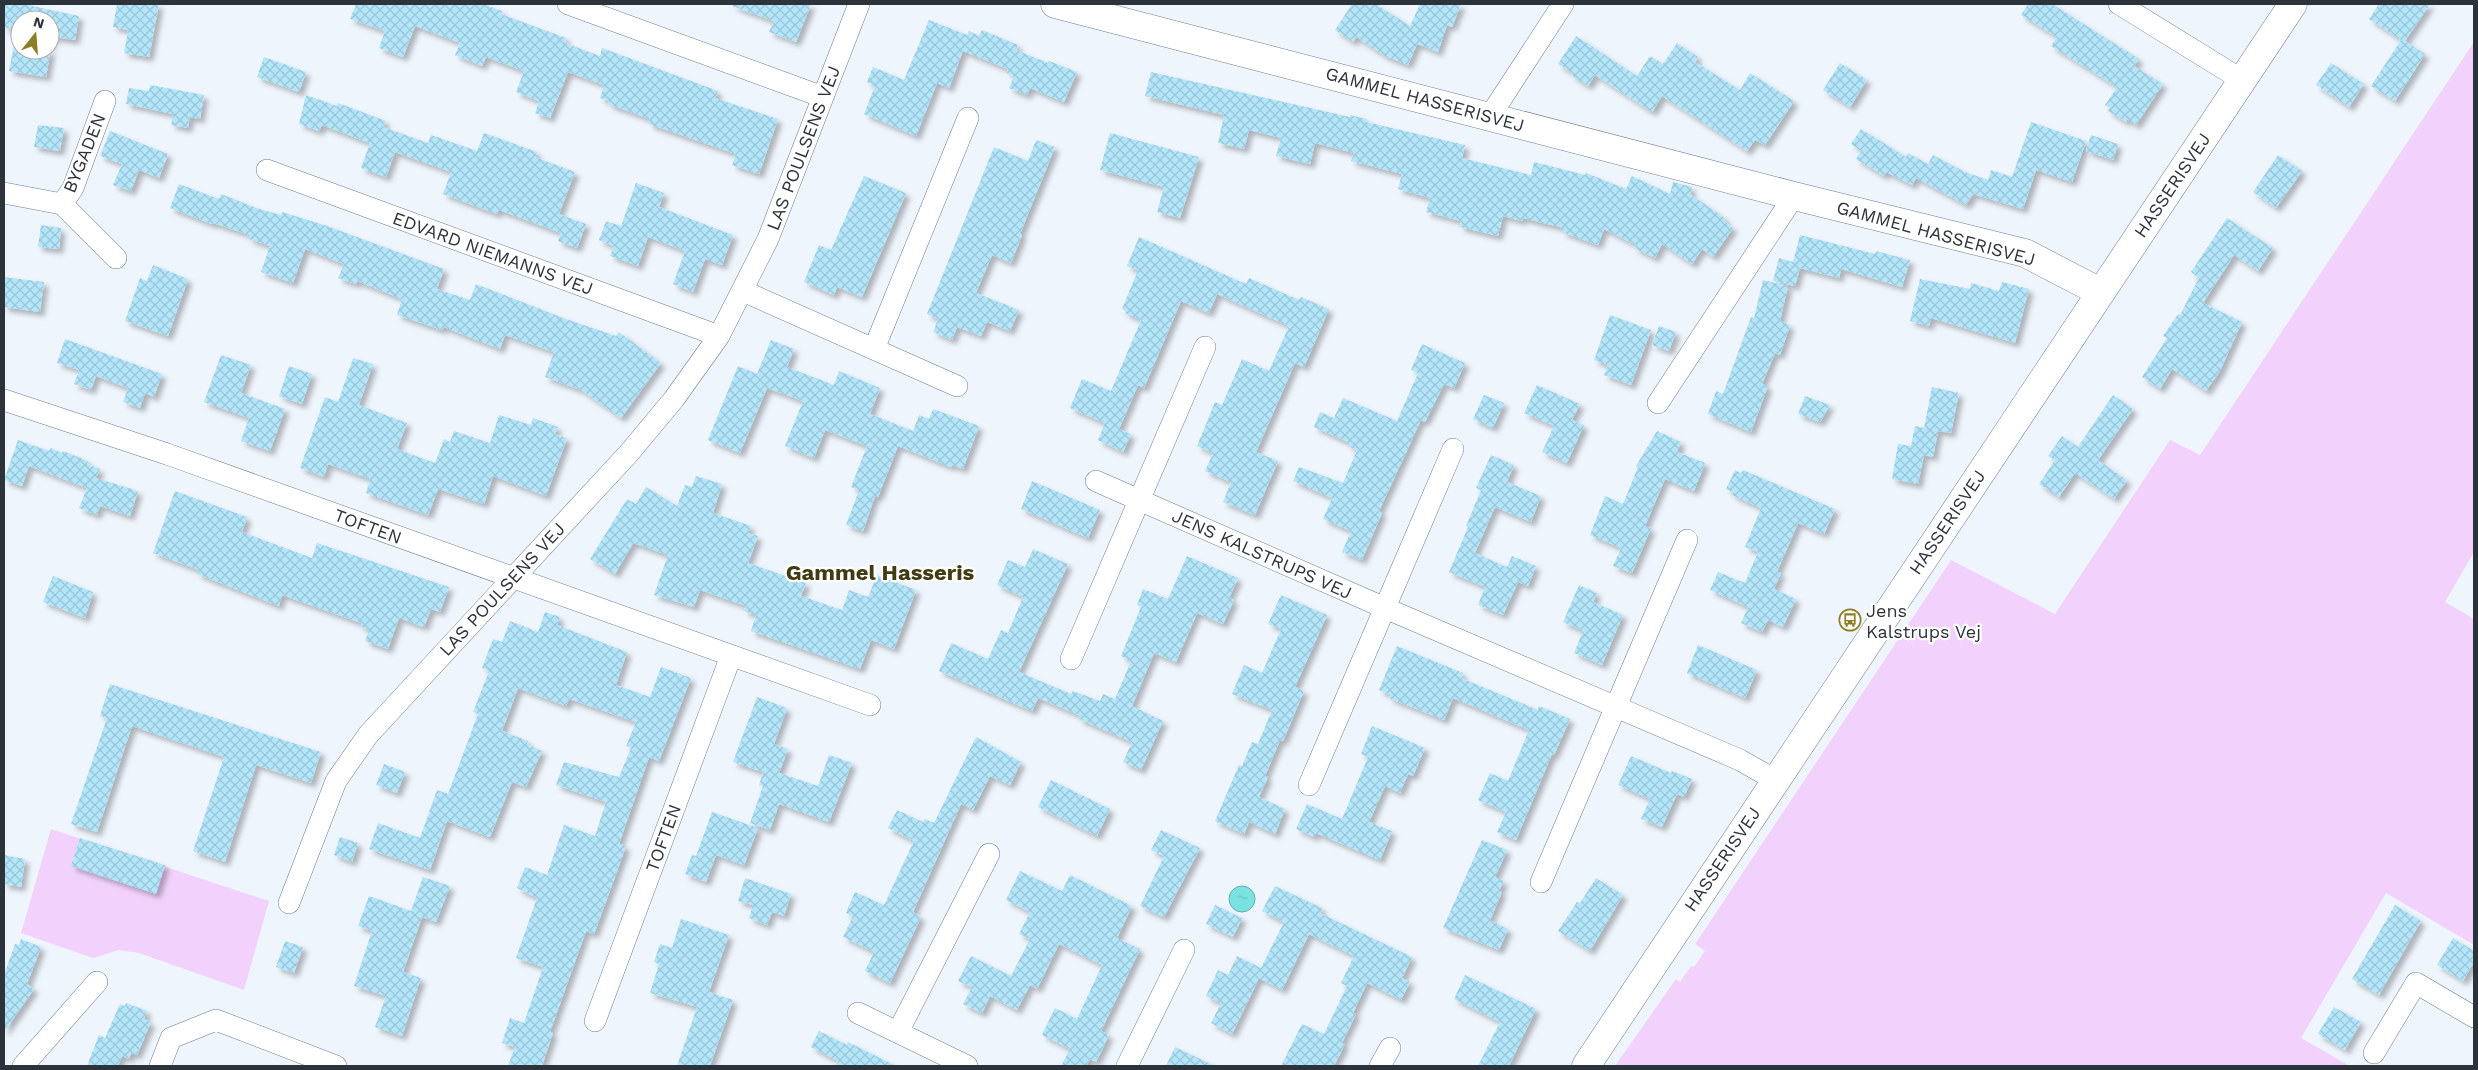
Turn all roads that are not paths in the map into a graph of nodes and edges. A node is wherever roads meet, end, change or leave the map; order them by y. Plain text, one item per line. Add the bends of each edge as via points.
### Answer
1 (568, 4) edge
2 (859, 4) edge
3 (1055, 4) edge
4 (1563, 4) edge
5 (2119, 4) edge
6 (2293, 4) edge
7 (1123, 12) edge
8 (2242, 80) junction
9 (823, 98) junction
10 (104, 101) dead end
11 (1490, 116) junction
12 (968, 118) dead end
13 (267, 170) dead end
14 (4, 193) edge
15 (1794, 196) junction
16 (62, 204) junction
17 (116, 258) dead end
18 (743, 291) junction
19 (2100, 292) junction
20 (719, 336) junction
21 (1205, 347) dead end
22 (874, 349) junction
23 (957, 386) dead end
24 (4, 400) edge
25 (1658, 403) dead end
26 (1453, 449) dead end
27 (1096, 481) dead end
28 (1139, 500) junction
29 (1687, 540) dead end
30 (512, 578) junction
31 (1385, 608) junction
32 (731, 656) junction
33 (1071, 659) dead end
34 (870, 705) dead end
35 (1616, 706) junction
36 (1775, 780) junction
37 (1309, 785) dead end
38 (989, 854) dead end
39 (1541, 882) dead end
40 (289, 903) dead end
41 (1184, 950) dead end
42 (98, 982) dead end
43 (858, 1013) dead end
44 (2474, 1017) edge
45 (595, 1020) dead end
46 (898, 1032) junction
47 (2374, 1053) dead end
48 (953, 1063) edge
49 (23, 1066) edge
50 (160, 1066) edge
51 (336, 1066) edge
52 (1127, 1066) edge
53 (1586, 1066) edge

1 - 9 street
2 - 9 street, LAS POULSENS VEJ
3 - 7 street, GAMMEL HASSERISVEJ
4 - 11 street
5 - 8 street
6 - 8 street, HASSERISVEJ
7 - 11 street, GAMMEL HASSERISVEJ
8 - 19 street, HASSERISVEJ
9 - 18 street, LAS POULSENS VEJ via 768,239
10 - 16 street, BYGADEN via 73,188
11 - 15 street, GAMMEL HASSERISVEJ
12 - 22 street
13 - 20 street, EDVARD NIEMANNS VEJ
14 - 16 street, BYGADEN
15 - 19 street, GAMMEL HASSERISVEJ via 2025,253
15 - 25 street
16 - 17 street, BYGADEN
18 - 20 street, LAS POULSENS VEJ
18 - 22 street
19 - 36 street, HASSERISVEJ
20 - 30 street, LAS POULSENS VEJ via 674,399 629,453
21 - 28 street
22 - 23 street
24 - 30 street, TOFTEN via 167,454
26 - 31 street
27 - 28 street, JENS KALSTRUPS VEJ
28 - 31 street, JENS KALSTRUPS VEJ
28 - 33 street
29 - 35 street
30 - 32 street, TOFTEN
30 - 40 street, LAS POULSENS VEJ via 368,735 336,781
31 - 35 street, JENS KALSTRUPS VEJ
31 - 37 street
32 - 34 street, TOFTEN
32 - 45 street, TOFTEN
35 - 36 street, JENS KALSTRUPS VEJ via 1740,760
35 - 39 street
36 - 53 street, HASSERISVEJ
38 - 46 street
41 - 52 street
42 - 49 street
43 - 46 street
44 - 47 street via 2416,983
46 - 48 street
50 - 51 street via 171,1038 216,1020

